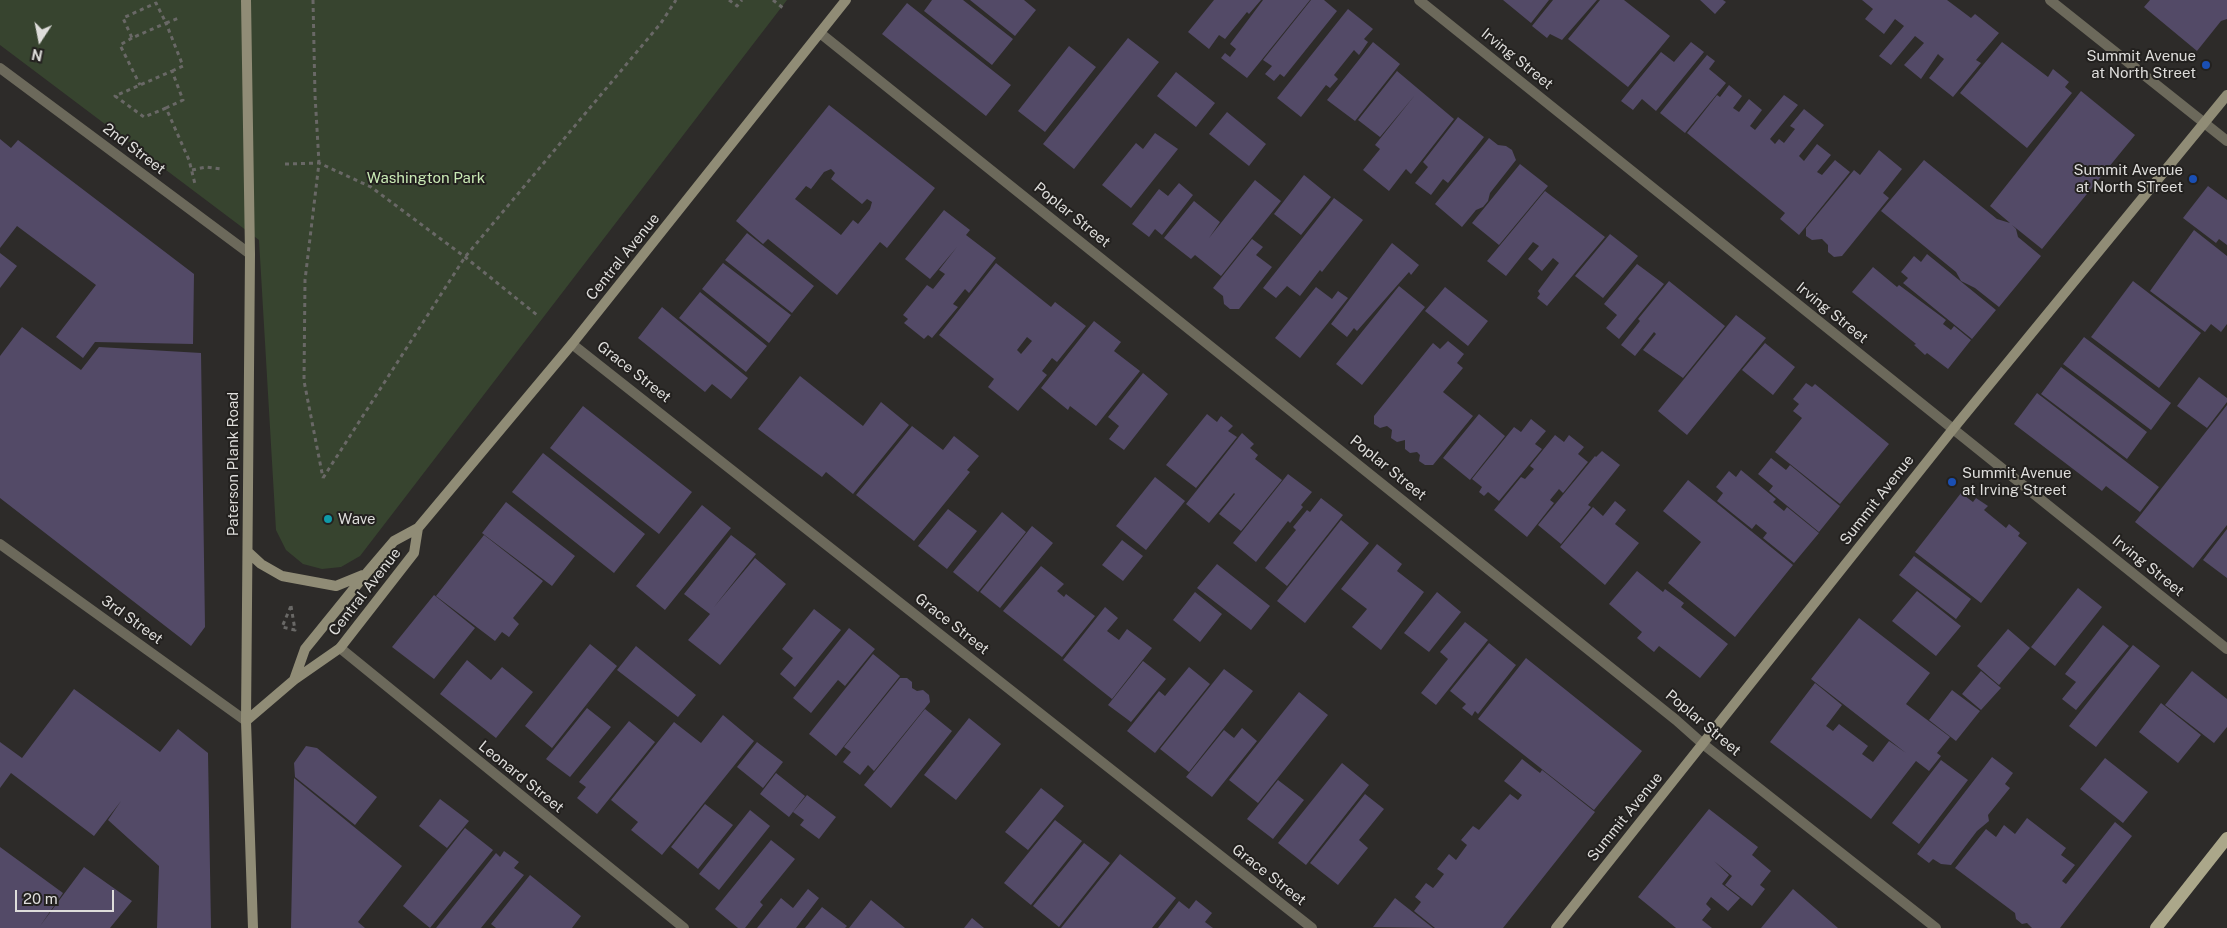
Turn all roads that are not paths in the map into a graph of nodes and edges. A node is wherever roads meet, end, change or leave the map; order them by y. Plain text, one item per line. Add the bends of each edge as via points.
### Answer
1 (246, 0) edge
2 (846, 0) edge
3 (1419, 0) edge
4 (2050, 0) edge
5 (820, 32) junction
6 (0, 68) edge
7 (2227, 95) edge
8 (2204, 123) junction
9 (2227, 141) edge
10 (250, 254) junction
11 (572, 344) junction
12 (1953, 429) junction
13 (418, 528) junction
14 (0, 544) edge
15 (248, 552) junction
16 (365, 574) junction
17 (340, 648) junction
18 (2227, 649) edge
19 (294, 680) junction
20 (246, 721) junction
21 (1702, 744) junction
22 (2227, 838) edge
23 (253, 928) edge
24 (684, 928) edge
25 (1312, 928) edge
26 (1556, 928) edge
27 (1936, 928) edge
28 (2156, 928) edge

1 - 10 main road, Paterson Plank Road
2 - 5 main road, Central Avenue
3 - 12 street, Irving Street
4 - 8 street
5 - 11 main road, Central Avenue
5 - 21 street, Poplar Street
6 - 10 street, 2nd Street
7 - 8 main road, Summit Avenue
8 - 9 street
8 - 12 main road, Summit Avenue
10 - 15 main road, Paterson Plank Road
11 - 13 main road, Central Avenue
11 - 25 street, Grace Street
12 - 18 street, Irving Street
12 - 21 main road, Summit Avenue
13 - 16 main road, Central Avenue via 394,541
13 - 17 main road, Central Avenue via 414,553
14 - 20 street, 3rd Street
15 - 16 main road via 282,576 336,586
15 - 20 main road, Paterson Plank Road
16 - 19 main road, Central Avenue via 305,649
17 - 19 main road, Central Avenue
17 - 24 street, Leonard Street
19 - 20 main road, Central Avenue
20 - 23 main road, Paterson Plank Road
21 - 26 main road, Summit Avenue
21 - 27 street, Poplar Street
22 - 28 main road

